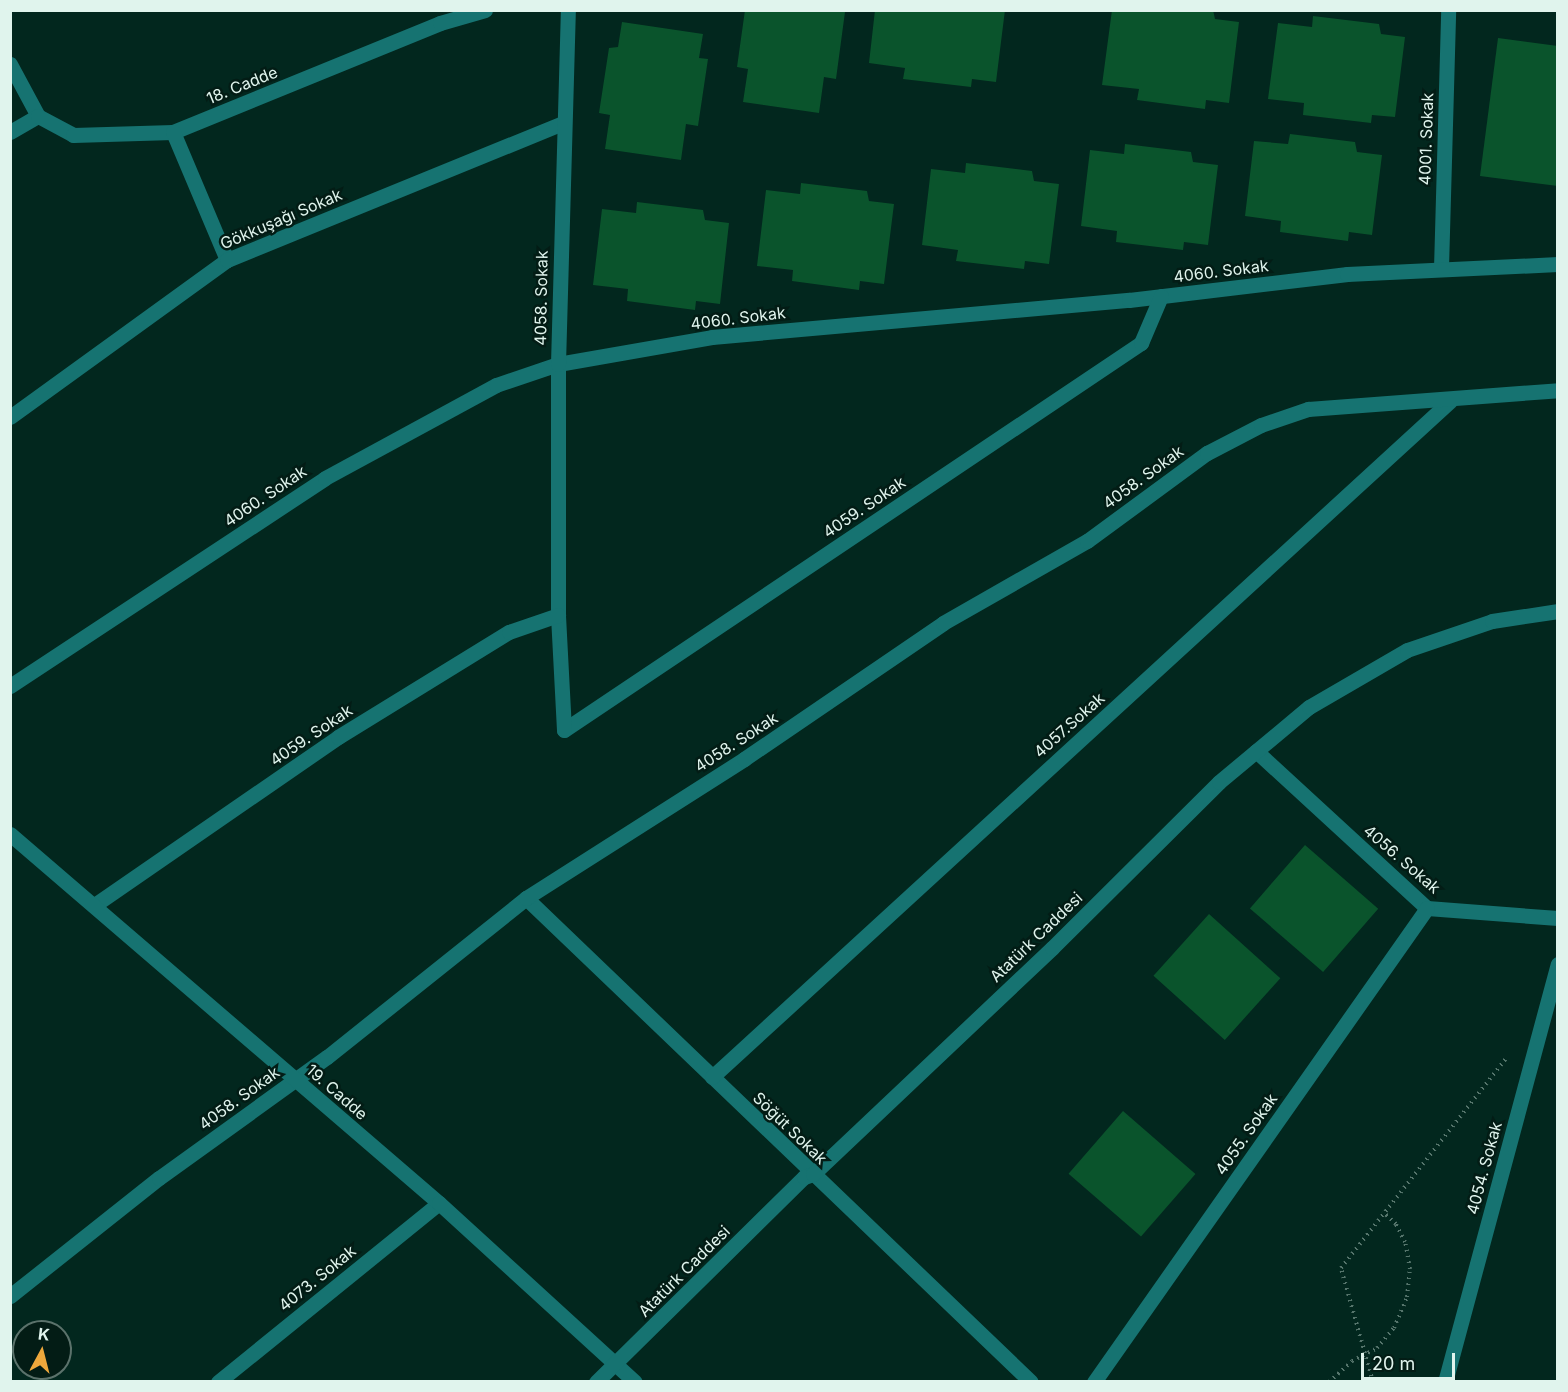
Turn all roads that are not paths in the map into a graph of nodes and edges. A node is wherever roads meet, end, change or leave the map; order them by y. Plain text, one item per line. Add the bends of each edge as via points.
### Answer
1 (485, 10) edge
2 (568, 10) edge
3 (1448, 10) edge
4 (438, 17) edge
5 (10, 64) edge
6 (38, 116) junction
7 (563, 123) junction
8 (10, 132) edge
9 (173, 132) junction
10 (227, 260) junction
11 (1557, 264) edge
12 (1441, 268) junction
13 (1161, 296) junction
14 (558, 364) junction
15 (1557, 390) edge
16 (1450, 401) junction
17 (10, 417) edge
18 (1557, 611) edge
19 (558, 615) junction
20 (10, 686) edge
21 (564, 730) joint
22 (1256, 751) junction
23 (10, 834) edge
24 (526, 898) junction
25 (96, 904) junction
26 (1426, 908) junction
27 (1557, 918) edge
28 (1557, 964) edge
29 (712, 1077) junction
30 (295, 1080) junction
31 (813, 1174) junction
32 (439, 1203) junction
33 (10, 1296) edge
34 (616, 1364) junction
35 (218, 1382) edge
36 (596, 1382) edge
37 (636, 1382) edge
38 (1031, 1382) edge
39 (1094, 1382) edge
40 (1445, 1382) edge

1 - 4 street, 18. Cadde
2 - 7 street, 4058. Sokak
3 - 12 street, 4001. Sokak
4 - 9 street, 18. Cadde
5 - 6 street
6 - 8 street
6 - 9 street, 18. Cadde via 73,135
7 - 10 street, Gökkuşağı Sokak
7 - 14 street, 4058. Sokak
9 - 10 street
10 - 17 street, Gökkuşağı Sokak
11 - 12 street, 4060. Sokak
12 - 13 street, 4060. Sokak via 1347,274
13 - 14 street, 4060. Sokak via 712,338
13 - 21 street, 4059. Sokak via 1141,343
14 - 19 street, 4058. Sokak
14 - 20 street, 4060. Sokak via 496,385 325,478
15 - 16 street, 4058. Sokak
16 - 24 street, 4058. Sokak via 1308,409 1261,425 1207,453 1087,540 943,623 744,759
16 - 29 street, 4057.Sokak
18 - 22 street, Atatürk Caddesi via 1492,621 1407,650 1309,707
19 - 21 street, 4058. Sokak
19 - 25 street, 4059. Sokak via 510,632 338,737
22 - 26 street, 4056. Sokak
22 - 31 street, Atatürk Caddesi via 1219,782 1053,948
23 - 25 street, 19. Cadde
24 - 29 street, Söğüt Sokak
24 - 30 street, 4058. Sokak
25 - 30 street, 19. Cadde
26 - 27 street, 4056. Sokak
26 - 39 street, 4055. Sokak
28 - 40 street, 4054. Sokak
29 - 31 street, Söğüt Sokak
30 - 32 street, 19. Cadde
30 - 33 street, 4058. Sokak via 159,1178
31 - 34 street, Atatürk Caddesi via 804,1178
31 - 38 street, Söğüt Sokak
32 - 34 street, 19. Cadde
32 - 35 street, 4073. Sokak
34 - 36 street, Atatürk Caddesi
34 - 37 street, 19. Cadde

